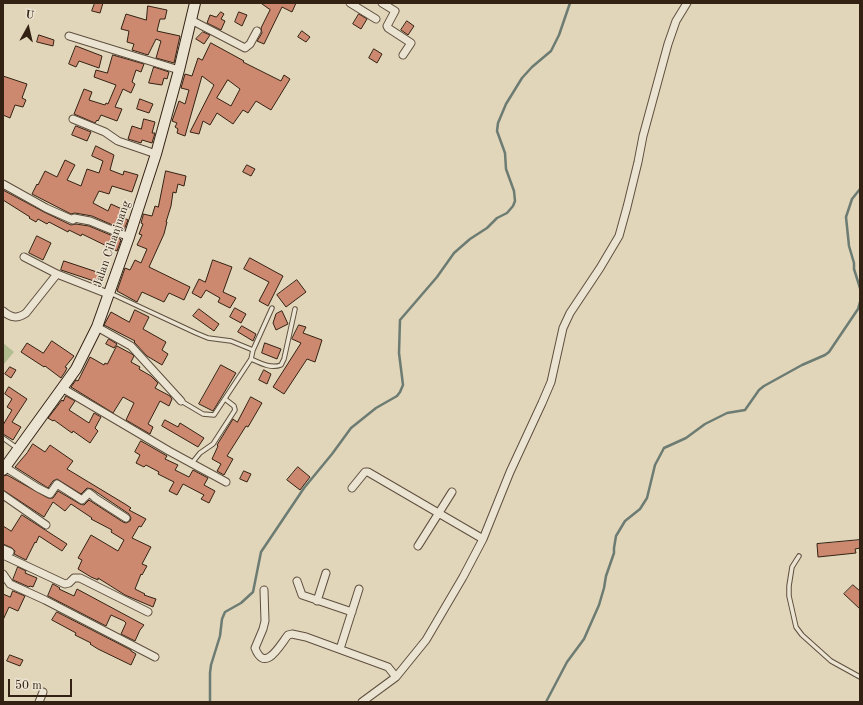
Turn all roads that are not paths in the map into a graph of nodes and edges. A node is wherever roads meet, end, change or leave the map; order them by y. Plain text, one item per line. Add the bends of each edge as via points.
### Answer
1 (196, 3) edge
2 (350, 3) edge
3 (382, 3) edge
4 (687, 3) edge
5 (376, 19) dead end
6 (191, 20) junction
7 (257, 31) dead end
8 (69, 36) dead end
9 (404, 55) dead end
10 (179, 70) junction
11 (73, 119) dead end
12 (156, 154) junction
13 (3, 184) edge
14 (129, 237) junction
15 (24, 256) dead end
16 (57, 274) junction
17 (108, 293) junction
18 (272, 308) dead end
19 (295, 309) dead end
20 (3, 311) edge
21 (97, 327) junction
22 (253, 350) junction
23 (251, 359) junction
24 (62, 388) junction
25 (226, 399) junction
26 (181, 401) joint
27 (3, 438) edge
28 (18, 449) junction
29 (192, 463) junction
30 (4, 469) edge
31 (226, 482) dead end
32 (352, 488) dead end
33 (452, 492) dead end
34 (3, 495) edge
35 (438, 513) junction
36 (126, 518) dead end
37 (46, 525) dead end
38 (483, 539) junction
39 (418, 546) dead end
40 (5, 552) edge
41 (799, 556) dead end
42 (326, 573) dead end
43 (3, 574) edge
44 (297, 581) dead end
45 (359, 589) dead end
46 (264, 590) dead end
47 (317, 601) junction
48 (148, 612) dead end
49 (352, 612) junction
50 (340, 649) junction
51 (155, 657) dead end
52 (396, 677) junction
53 (860, 677) edge
54 (43, 692) dead end
55 (39, 702) edge
56 (362, 702) edge

1 - 6 main road, Jalan Cihanjuang
2 - 5 street
3 - 9 street via 395,11 388,28 411,43
4 - 38 street via 676,21 668,44 619,236 570,313 558,349 551,382
6 - 7 street via 245,48
6 - 10 main road, Jalan Cihanjuang
8 - 10 street
10 - 12 main road, Jalan Cihanjuang
11 - 12 street via 105,132 118,141
12 - 14 main road, Jalan Cihanjuang
13 - 14 street via 73,220 74,218 90,221
14 - 17 main road, Jalan Cihanjuang
15 - 16 street
16 - 17 street
16 - 20 street via 26,313 11,317
17 - 21 main road, Jalan Cihanjuang
17 - 22 lane via 196,334 231,341
18 - 22 lane
19 - 23 lane via 281,365 276,368
21 - 24 main road, Jalan Cihanjuang via 76,369
21 - 26 street via 131,346
22 - 23 lane
23 - 25 lane
24 - 28 main road, Jalan Cihanjuang
24 - 29 street
25 - 26 lane via 213,415 203,414
25 - 29 lane via 235,410 213,444 200,453
27 - 28 lane
28 - 30 main road, Jalan Cihanjuang
29 - 31 street
30 - 36 street via 50,494 57,484 82,500 89,493
32 - 35 street via 365,472 368,472
33 - 35 street
34 - 37 street
35 - 38 street
35 - 39 street
38 - 52 street via 426,640
40 - 48 street via 65,584 74,578 80,578
41 - 53 lane via 792,567 789,586 796,627 831,662
42 - 47 street
43 - 51 street via 10,584
44 - 47 street via 302,595
45 - 49 street
46 - 50 street via 265,621 255,648 262,658 272,656 288,635 292,634
47 - 49 street
49 - 50 street
50 - 52 street via 388,667
52 - 56 street
54 - 55 street

